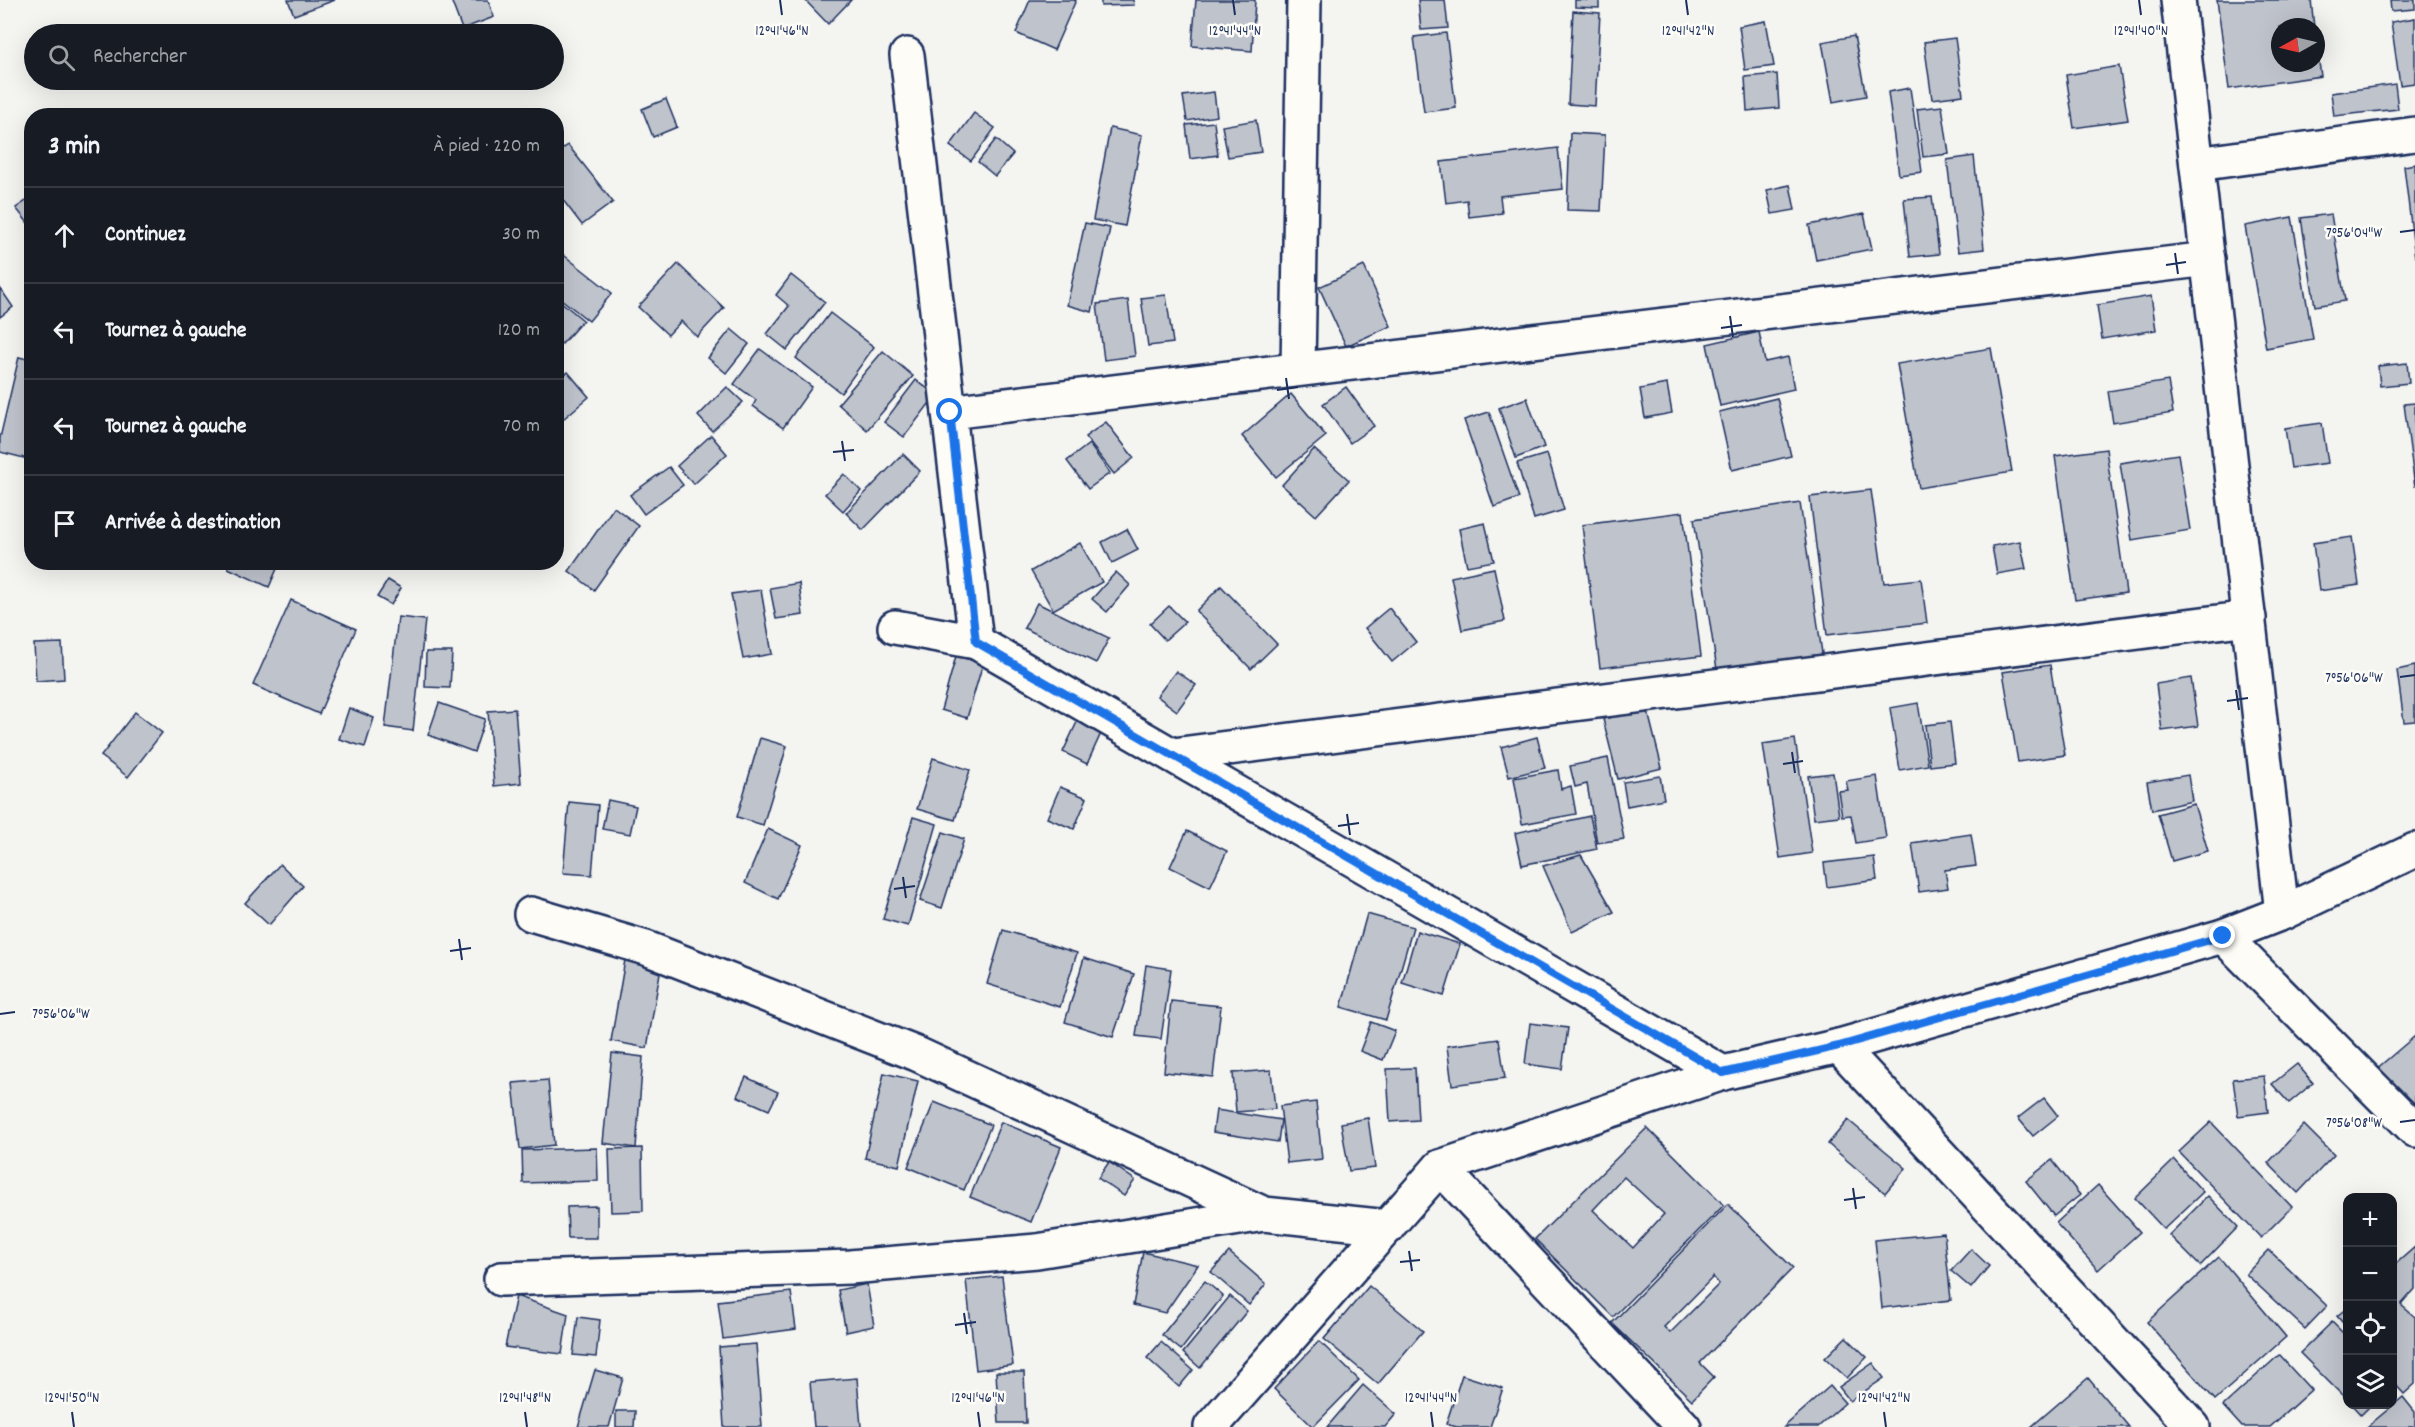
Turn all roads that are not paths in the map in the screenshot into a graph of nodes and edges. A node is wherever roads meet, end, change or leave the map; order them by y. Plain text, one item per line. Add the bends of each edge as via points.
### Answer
1 (1304, 0) edge
2 (2178, 0) edge
3 (907, 55) dead end
4 (2415, 134) edge
5 (2197, 164) junction
6 (2208, 259) junction
7 (1298, 369) junction
8 (950, 412) junction
9 (2249, 618) junction
10 (895, 627) dead end
11 (976, 642) junction
12 (1173, 755) junction
13 (2415, 850) edge
14 (2282, 913) junction
15 (531, 914) dead end
16 (2223, 936) junction
17 (1839, 1046) junction
18 (1723, 1073) junction
19 (2415, 1130) edge
20 (1440, 1167) junction
21 (1264, 1214) junction
22 (1388, 1227) junction
23 (501, 1280) dead end
24 (1211, 1427) edge
25 (1684, 1427) edge
26 (2193, 1427) edge

1 - 7 street
2 - 5 street
3 - 8 street
4 - 5 street
5 - 6 street
6 - 7 street
6 - 9 street
7 - 8 street
8 - 11 street
9 - 12 street
9 - 14 street
10 - 11 street
11 - 12 street
12 - 18 street
13 - 14 street
14 - 16 street
15 - 21 street via 646,948 916,1054
16 - 17 street
16 - 19 street
17 - 18 street
17 - 26 street
18 - 20 street
20 - 22 street
20 - 25 street
21 - 22 street
21 - 23 street via 1026,1252 850,1267
22 - 24 street

